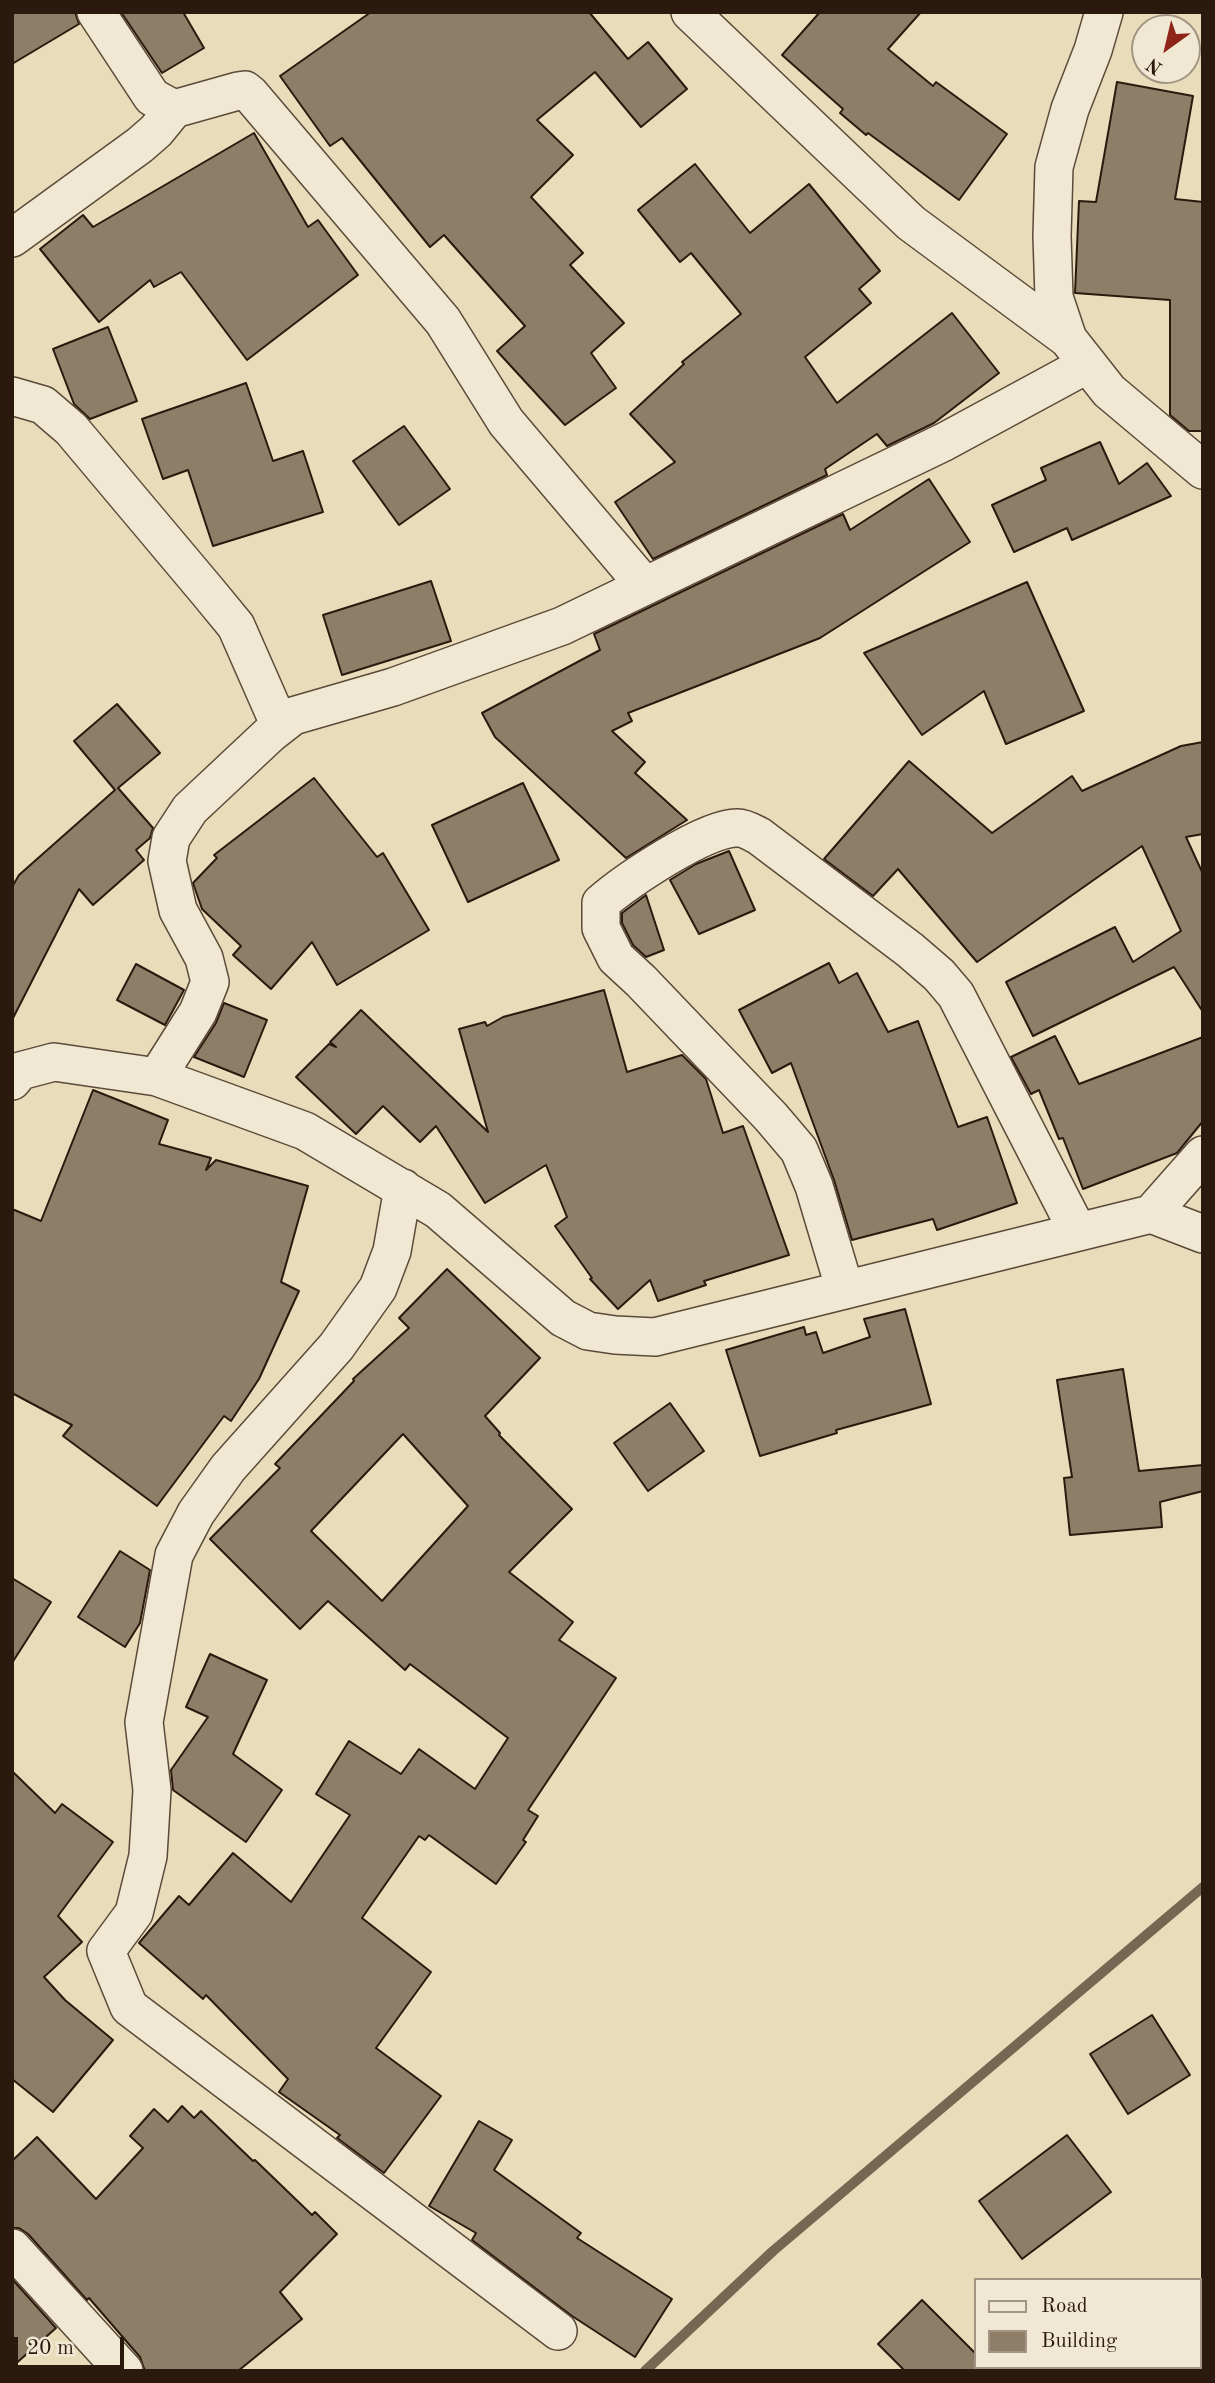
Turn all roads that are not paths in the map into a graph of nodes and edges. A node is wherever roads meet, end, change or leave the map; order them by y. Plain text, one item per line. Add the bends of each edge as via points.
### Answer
1 (96, 12) edge
2 (690, 12) edge
3 (1104, 12) edge
4 (174, 109) junction
5 (12, 238) edge
6 (1078, 351) junction
7 (12, 396) edge
8 (1203, 470) edge
9 (645, 586) junction
10 (280, 726) junction
11 (157, 1077) junction
12 (12, 1081) edge
13 (1203, 1155) edge
14 (403, 1188) junction
15 (1151, 1214) junction
16 (1078, 1232) junction
17 (1203, 1234) edge
18 (845, 1290) junction
19 (12, 2248) edge
20 (558, 2331) dead end
21 (124, 2371) edge

1 - 4 street via 152,97
2 - 6 street via 911,223
3 - 6 street via 1054,167 1054,297
4 - 5 street via 140,145
4 - 9 street via 238,91 250,94 443,321 506,422
6 - 8 street via 1109,391
6 - 9 street via 944,442
7 - 10 street via 43,405 71,429 236,626
9 - 10 street via 562,626 393,687 293,716
10 - 11 street via 190,809 171,838 167,861 178,910 204,958 209,982 198,1013
11 - 12 street via 54,1062 20,1072
11 - 14 street via 305,1131
13 - 15 street
14 - 18 street via 438,1210 564,1318 588,1331 654,1337
14 - 20 street via 392,1251 378,1288 336,1348 228,1468 174,1555 144,1721 152,1790 148,1856 134,1913 106,1951 129,2007
15 - 16 street
15 - 17 street
16 - 18 street
16 - 18 street via 956,995 939,975 759,836 740,827 713,832 624,883 601,903 601,928 616,958 799,1150
19 - 21 street

